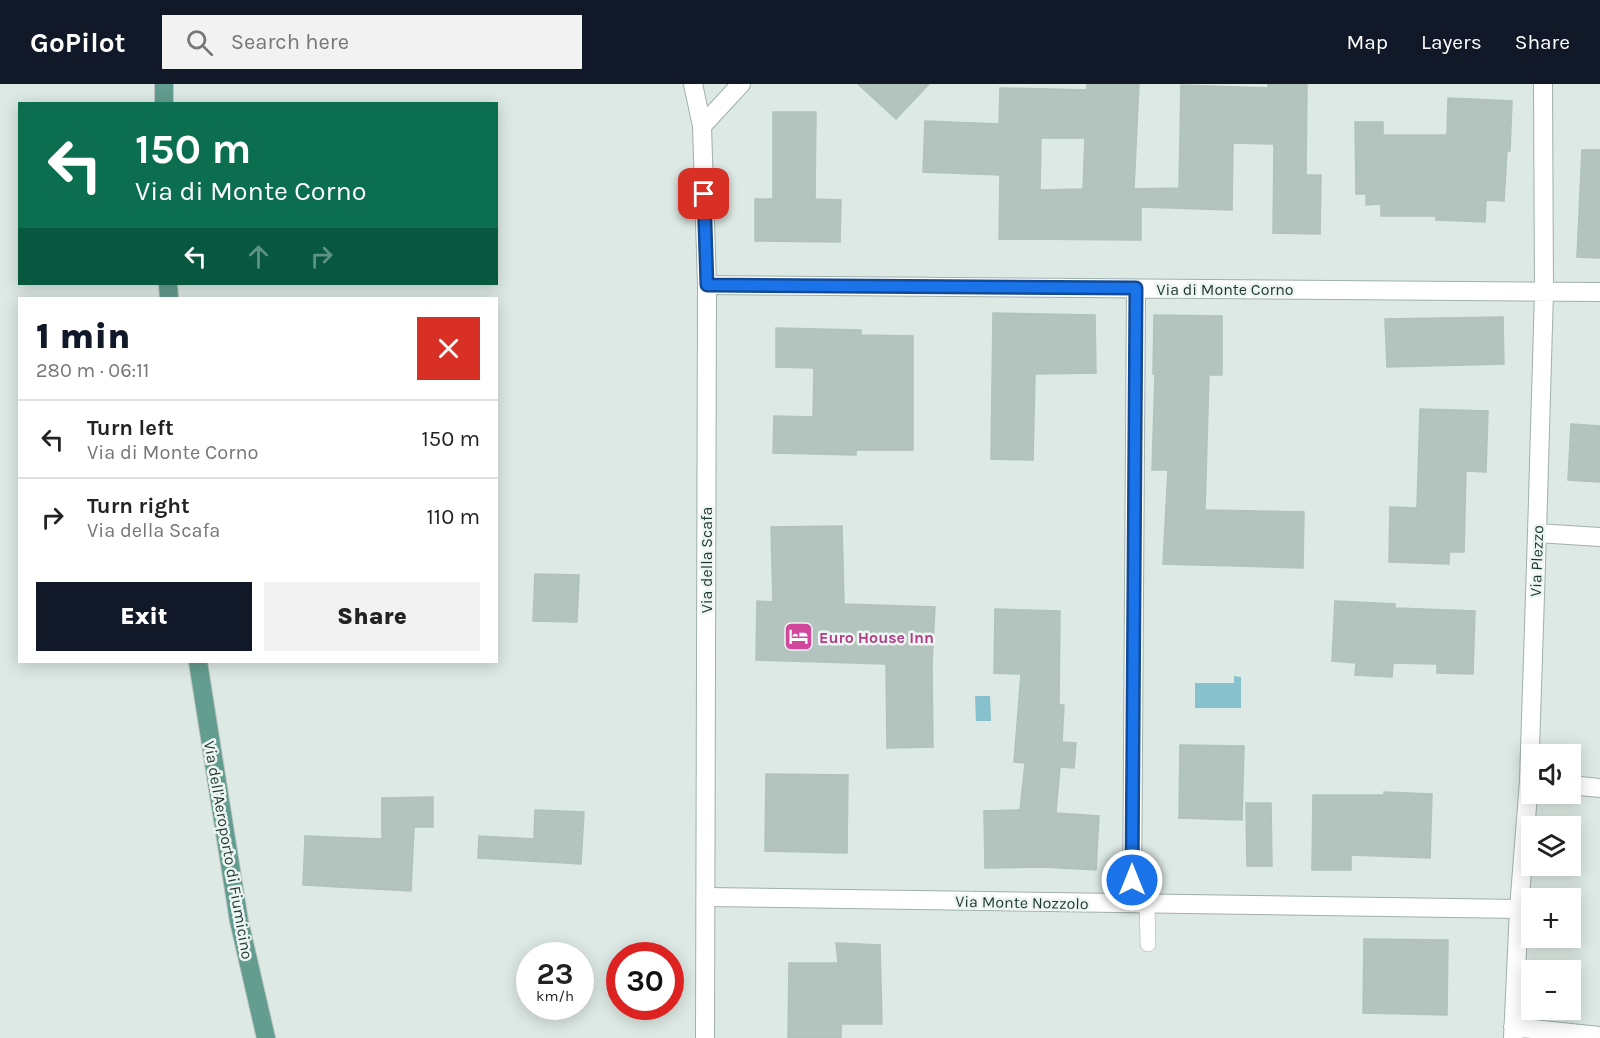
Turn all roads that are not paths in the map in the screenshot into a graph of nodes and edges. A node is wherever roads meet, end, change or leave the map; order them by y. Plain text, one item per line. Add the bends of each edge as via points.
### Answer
1 (164, 84) edge
2 (693, 84) edge
3 (741, 84) edge
4 (1543, 84) edge
5 (164, 102) edge
6 (702, 126) junction
7 (707, 285) junction
8 (1136, 288) junction
9 (1544, 292) junction
10 (1600, 292) edge
11 (1537, 533) junction
12 (1600, 537) edge
13 (198, 663) edge
14 (1531, 744) edge
15 (1581, 786) edge
16 (1600, 788) edge
17 (1528, 804) edge
18 (706, 897) junction
19 (1140, 903) junction
20 (1519, 909) junction
21 (1148, 944) dead end
22 (1513, 1033) edge
23 (1600, 1036) edge
24 (266, 1038) edge
25 (705, 1038) edge

1 - 5 main road
2 - 6 street, Via della Scafa
3 - 6 street
4 - 9 street, Via Plezzo
6 - 7 street, Via della Scafa
7 - 8 street, Via di Monte Corno
7 - 18 street, Via della Scafa
8 - 9 street, Via di Monte Corno
8 - 19 street
9 - 10 street, Via di Monte Corno
9 - 11 street, Via Plezzo
11 - 12 street
11 - 14 street, Via Plezzo
13 - 24 main road, Via dell'Aeroporto di Fiumicino via 238,921
15 - 16 street
17 - 20 street, Via Plezzo
18 - 19 street, Via Monte Nozzolo
18 - 25 street, Via della Scafa
19 - 20 street, Via Monte Nozzolo
19 - 21 lane
20 - 22 street, Via Plezzo
22 - 23 street

